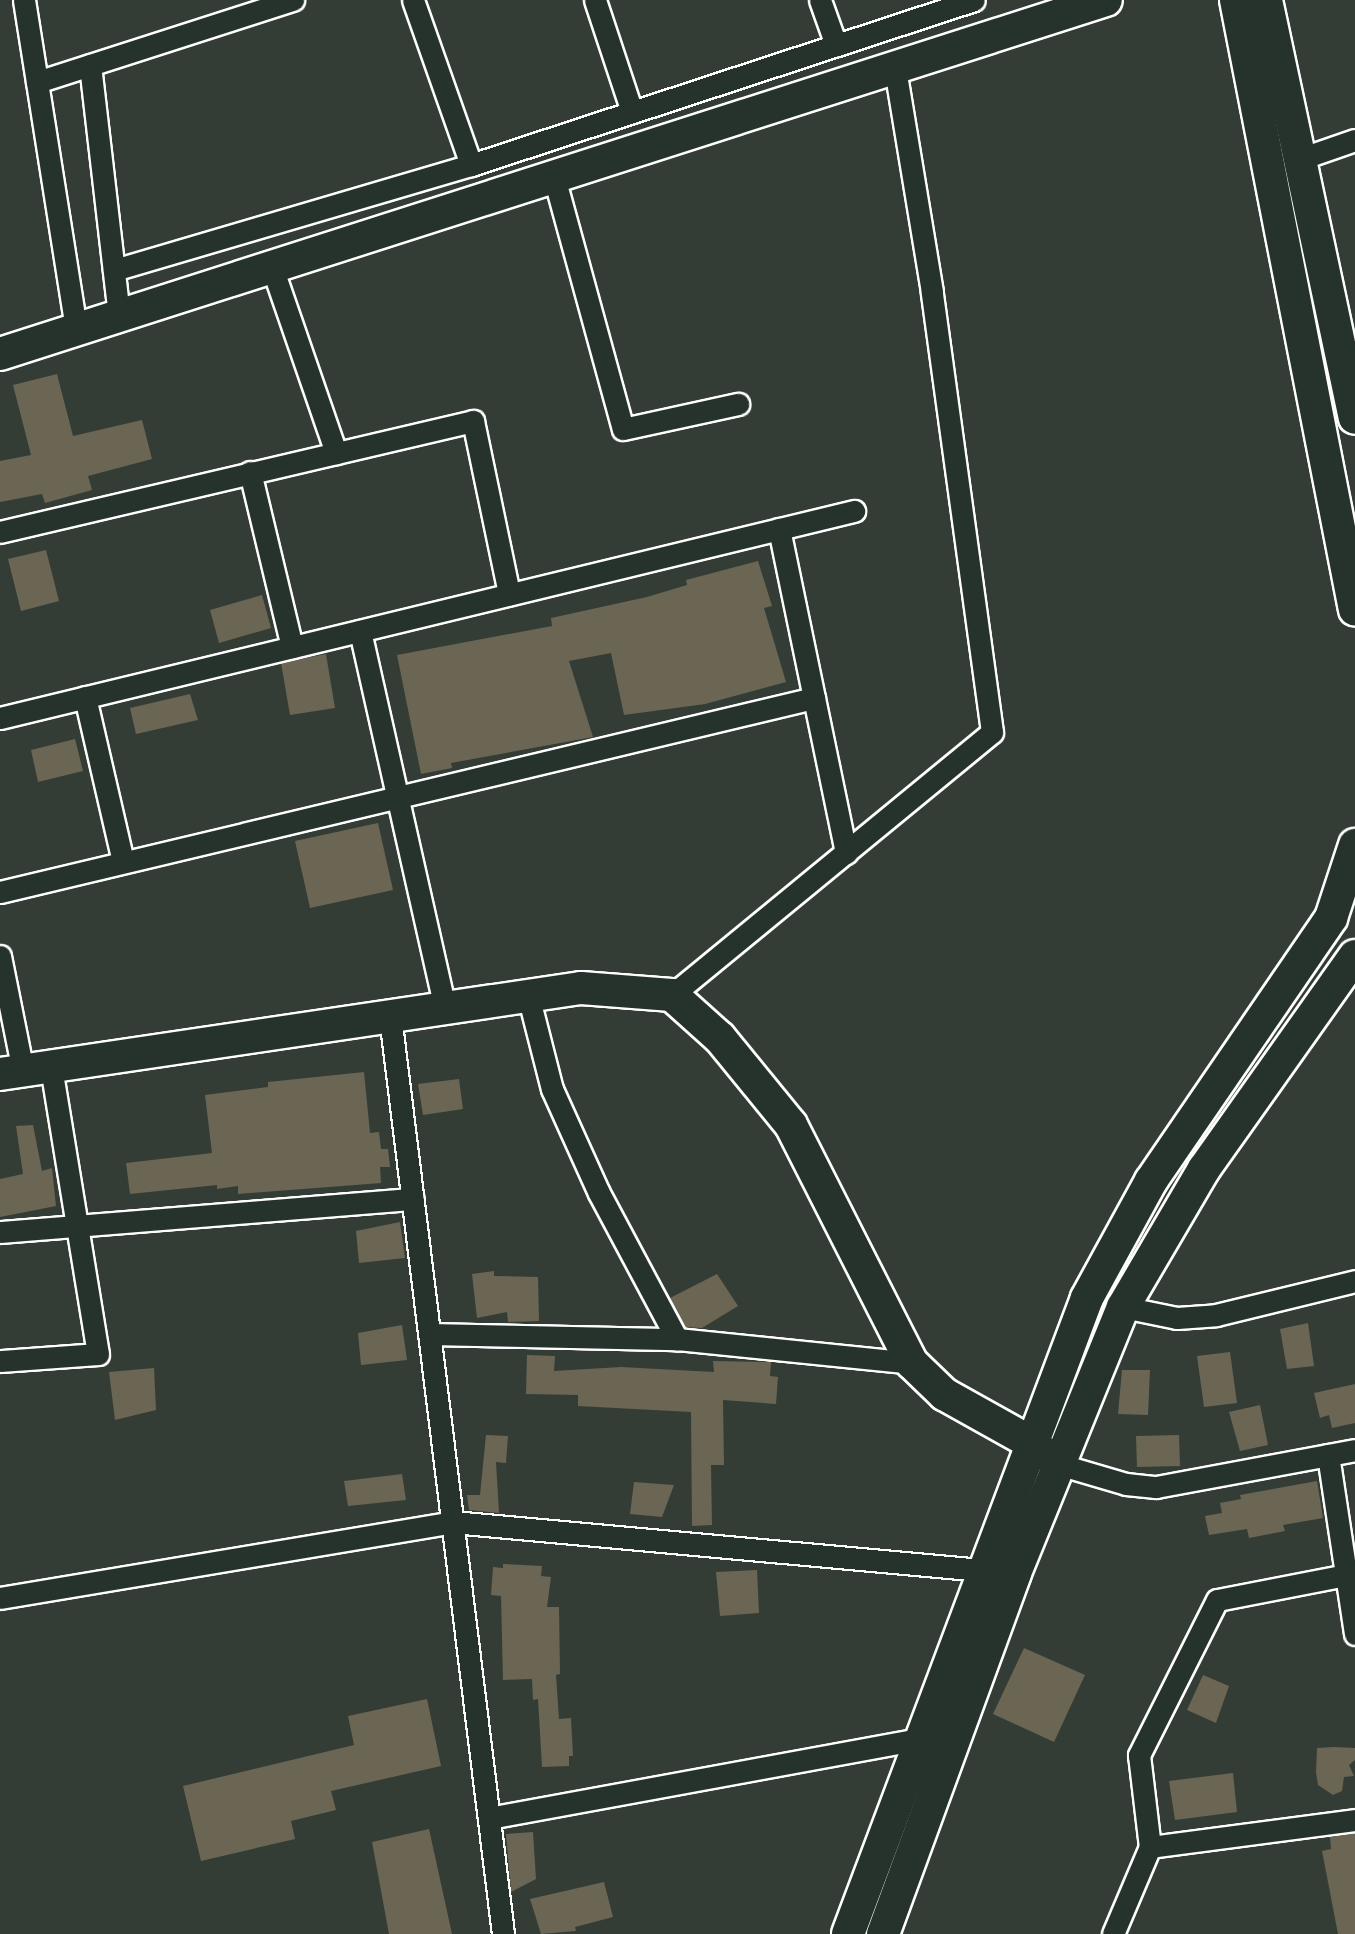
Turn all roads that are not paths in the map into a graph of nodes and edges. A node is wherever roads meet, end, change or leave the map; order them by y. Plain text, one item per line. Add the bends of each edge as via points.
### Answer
1 (24, 0) edge
2 (293, 0) edge
3 (413, 0) edge
4 (596, 0) edge
5 (820, 0) edge
6 (974, 0) edge
7 (1106, 0) edge
8 (1236, 0) edge
9 (1266, 0) edge
10 (836, 45) junction
11 (90, 65) junction
12 (895, 69) junction
13 (37, 82) junction
14 (632, 112) junction
15 (1355, 140) edge
16 (1300, 159) junction
17 (471, 165) junction
18 (554, 177) junction
19 (272, 267) junction
20 (114, 270) junction
21 (119, 316) junction
22 (76, 329) junction
23 (0, 354) edge
24 (738, 404) dead end
25 (1355, 418) edge
26 (336, 453) junction
27 (250, 472) junction
28 (854, 511) dead end
29 (779, 529) junction
30 (0, 532) edge
31 (509, 594) junction
32 (1355, 610) edge
33 (360, 631) junction
34 (292, 647) junction
35 (85, 697) junction
36 (814, 698) junction
37 (0, 718) edge
38 (397, 797) junction
39 (1355, 845) edge
40 (846, 853) junction
41 (123, 862) junction
42 (0, 892) edge
43 (0, 956) edge
44 (1355, 956) edge
45 (528, 995) junction
46 (672, 995) junction
47 (445, 1008) junction
48 (390, 1016) junction
49 (24, 1070) edge
50 (413, 1199) junction
51 (77, 1224) junction
52 (0, 1232) edge
53 (1355, 1281) edge
54 (1123, 1307) junction
55 (429, 1334) junction
56 (677, 1339) junction
57 (0, 1361) edge
58 (912, 1363) junction
59 (1030, 1442) junction
60 (1355, 1450) edge
61 (1328, 1455) junction
62 (1058, 1464) junction
63 (452, 1522) junction
64 (981, 1570) junction
65 (1346, 1575) junction
66 (0, 1598) edge
67 (1355, 1634) edge
68 (918, 1739) junction
69 (489, 1818) junction
70 (1355, 1820) edge
71 (1150, 1847) junction
72 (503, 1934) edge
73 (848, 1934) edge
74 (883, 1934) edge
75 (1113, 1934) edge

1 - 13 street
2 - 11 street
3 - 17 street
4 - 14 street
5 - 10 street
6 - 10 street
7 - 12 main road
8 - 32 main road
9 - 16 main road
10 - 14 street
11 - 13 street
11 - 20 street
12 - 18 main road
12 - 40 street via 932,292 992,732
13 - 22 street
14 - 17 street
15 - 16 street
16 - 25 main road
17 - 20 street
18 - 19 main road
18 - 24 street via 623,429
19 - 21 main road
19 - 26 street
20 - 21 street
21 - 22 main road
22 - 23 main road
26 - 27 street
26 - 31 street via 473,421
27 - 30 street
27 - 34 street
28 - 29 street
29 - 31 street
29 - 36 street
31 - 33 street
33 - 34 street
33 - 38 street
34 - 35 street
35 - 37 street
35 - 41 street
36 - 38 street
36 - 40 street
38 - 41 street
38 - 47 street
39 - 59 main road via 1331,918 1158,1170 1105,1259
40 - 46 street
41 - 42 street
43 - 49 street
44 - 54 main road via 1204,1169
45 - 46 main road via 581,988
45 - 47 main road
45 - 56 street via 552,1089 599,1193
46 - 58 main road via 720,1038 790,1125
47 - 48 main road
48 - 49 main road
48 - 50 street
49 - 51 street
50 - 51 street
50 - 55 street
51 - 52 street
51 - 57 street via 98,1353
53 - 54 street via 1216,1315 1177,1318
54 - 62 main road
55 - 56 street
55 - 63 street
56 - 58 street
58 - 59 main road via 944,1394
59 - 62 main road
59 - 64 main road
60 - 61 street
61 - 62 street via 1156,1487 1126,1484
61 - 65 street
62 - 74 main road
63 - 64 street
63 - 66 street
63 - 69 street
64 - 68 main road
65 - 67 street
65 - 71 street via 1217,1600 1139,1755
68 - 69 street
68 - 73 main road
69 - 72 street
70 - 71 street
71 - 75 street

